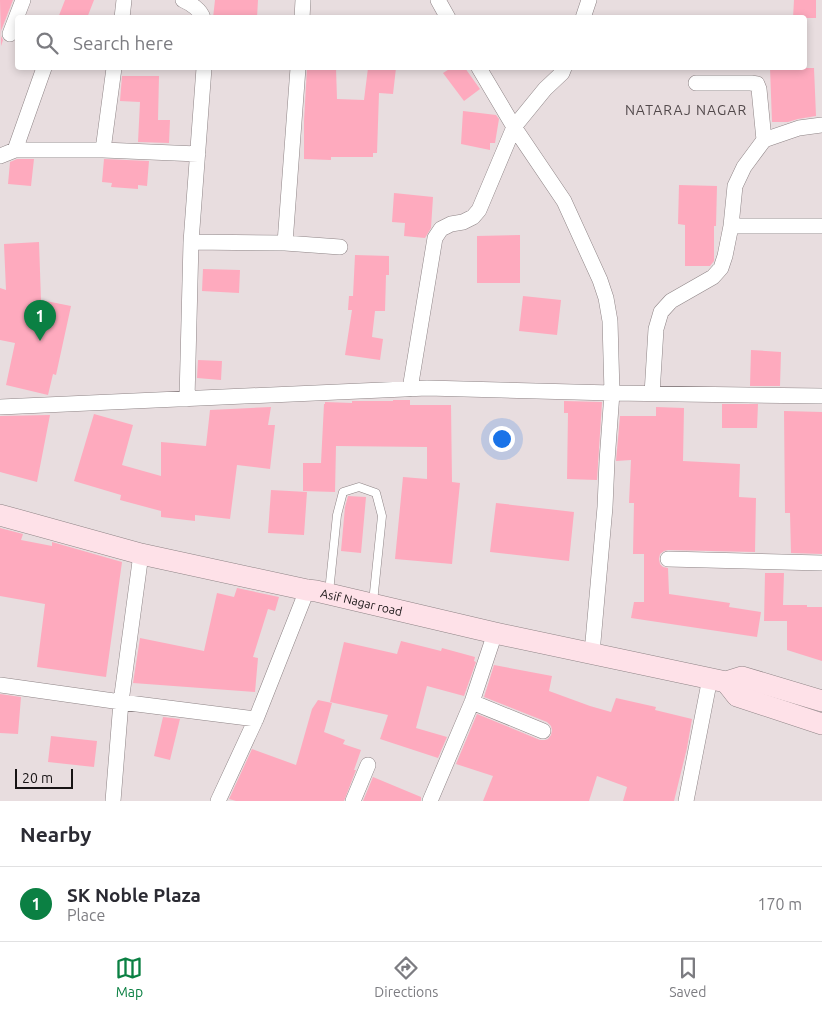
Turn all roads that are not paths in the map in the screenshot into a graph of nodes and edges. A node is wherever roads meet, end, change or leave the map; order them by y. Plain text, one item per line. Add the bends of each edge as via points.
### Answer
1 (23, 0) edge
2 (124, 0) edge
3 (183, 0) edge
4 (304, 0) edge
5 (438, 0) edge
6 (589, 0) edge
7 (17, 15) edge
8 (122, 15) edge
9 (202, 15) edge
10 (302, 15) edge
11 (446, 15) edge
12 (584, 15) edge
13 (15, 21) edge
14 (10, 34) dead end
15 (43, 70) edge
16 (114, 70) edge
17 (204, 70) edge
18 (298, 70) edge
19 (480, 70) edge
20 (563, 70) edge
21 (696, 83) dead end
22 (822, 126) edge
23 (514, 127) junction
24 (764, 140) junction
25 (15, 150) junction
26 (103, 150) junction
27 (198, 154) junction
28 (0, 156) edge
29 (731, 226) junction
30 (822, 226) edge
31 (191, 242) junction
32 (285, 243) junction
33 (340, 247) dead end
34 (410, 389) junction
35 (612, 393) junction
36 (652, 394) junction
37 (822, 396) edge
38 (187, 398) junction
39 (0, 407) edge
40 (0, 515) edge
41 (141, 554) junction
42 (668, 559) dead end
43 (822, 563) edge
44 (307, 590) junction
45 (329, 594) junction
46 (372, 604) junction
47 (495, 633) junction
48 (592, 654) junction
49 (718, 680) junction
50 (0, 685) edge
51 (822, 701) edge
52 (121, 702) junction
53 (472, 702) junction
54 (256, 719) junction
55 (822, 724) edge
56 (544, 731) dead end
57 (368, 765) dead end
58 (114, 801) edge
59 (219, 801) edge
60 (353, 801) edge
61 (430, 801) edge
62 (686, 801) edge

1 - 7 street
2 - 8 street
3 - 9 street
4 - 10 street
5 - 11 street
6 - 12 street
13 - 14 street
15 - 25 street
16 - 26 street
17 - 27 street
18 - 32 street
19 - 23 street
20 - 23 street
21 - 24 street via 757,84
22 - 24 street via 798,128
23 - 34 street via 479,210 463,222 441,229 435,238
23 - 35 street via 564,201 600,280 610,321
24 - 29 street via 744,167 735,186
25 - 26 street
25 - 28 street
26 - 27 street
27 - 31 street
29 - 30 street
29 - 36 street via 725,256 714,277 672,301 662,312 656,329
31 - 32 street
31 - 38 street
32 - 33 street
34 - 35 street
34 - 38 street
35 - 36 street
35 - 48 street
36 - 37 street
38 - 39 street
40 - 41 main road, Asif Nagar road
41 - 44 main road, Asif Nagar road
41 - 52 street
42 - 43 street
44 - 45 main road, Asif Nagar road
44 - 54 street
45 - 46 main road, Asif Nagar road
45 - 46 lane via 342,492 360,487 376,493 382,516
46 - 47 main road, Asif Nagar road
47 - 48 main road, Asif Nagar road
47 - 53 street
48 - 49 main road, Asif Nagar road
49 - 51 main road, Asif Nagar road via 742,677
49 - 55 main road via 737,696
49 - 62 street
50 - 52 street
52 - 54 street
52 - 58 street
53 - 56 street
53 - 61 street
54 - 59 street
57 - 60 street

